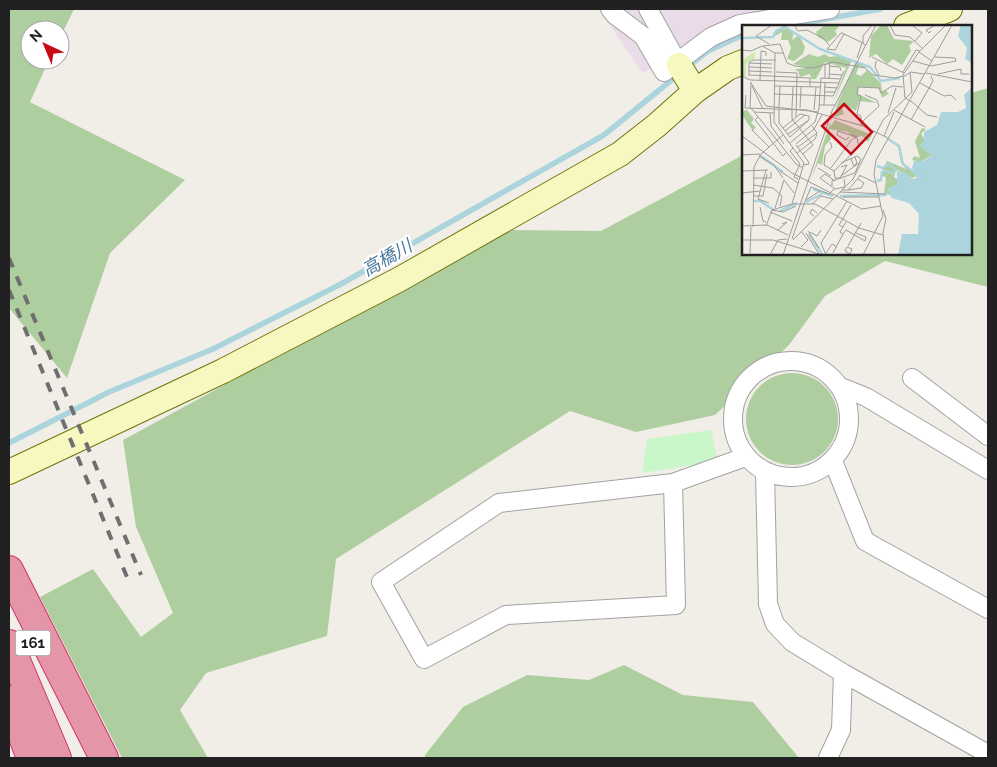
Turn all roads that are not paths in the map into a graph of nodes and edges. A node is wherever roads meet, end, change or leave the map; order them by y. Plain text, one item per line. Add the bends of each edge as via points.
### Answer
1 (610, 9) edge
2 (648, 9) edge
3 (830, 9) edge
4 (950, 9) edge
5 (909, 25) edge
6 (742, 62) edge
7 (678, 63) junction
8 (695, 91) junction
9 (912, 378) dead end
10 (841, 387) junction
11 (988, 436) edge
12 (745, 457) junction
13 (833, 462) junction
14 (988, 470) edge
15 (9, 472) edge
16 (765, 473) junction
17 (672, 483) junction
18 (9, 570) edge
19 (9, 583) edge
20 (988, 609) edge
21 (9, 644) edge
22 (844, 673) junction
23 (38, 705) edge
24 (988, 754) edge
25 (31, 758) edge
26 (57, 758) edge
27 (84, 758) edge
28 (104, 758) edge
29 (828, 758) edge

1 - 7 street via 642,36 664,72
2 - 7 street
3 - 7 street via 740,24 711,37
4 - 5 street
6 - 8 street
7 - 8 street
8 - 15 street via 620,154 400,279 224,372
9 - 11 street
10 - 12 street via 824,370 802,361 778,362 757,371 740,389 732,412 734,435
10 - 13 street via 850,412 848,439
10 - 14 street via 866,397
12 - 16 street
12 - 17 street
13 - 16 street via 801,478
13 - 20 street via 865,541
16 - 22 street via 768,604 775,624 792,642
17 - 17 street via 499,503 381,582 424,659 506,615 676,605
18 - 23 highway
19 - 23 highway, 161
21 - 23 highway, 161
22 - 24 street
22 - 29 street via 841,730
23 - 25 highway
23 - 26 highway, 161
23 - 27 highway, 161
23 - 28 highway

